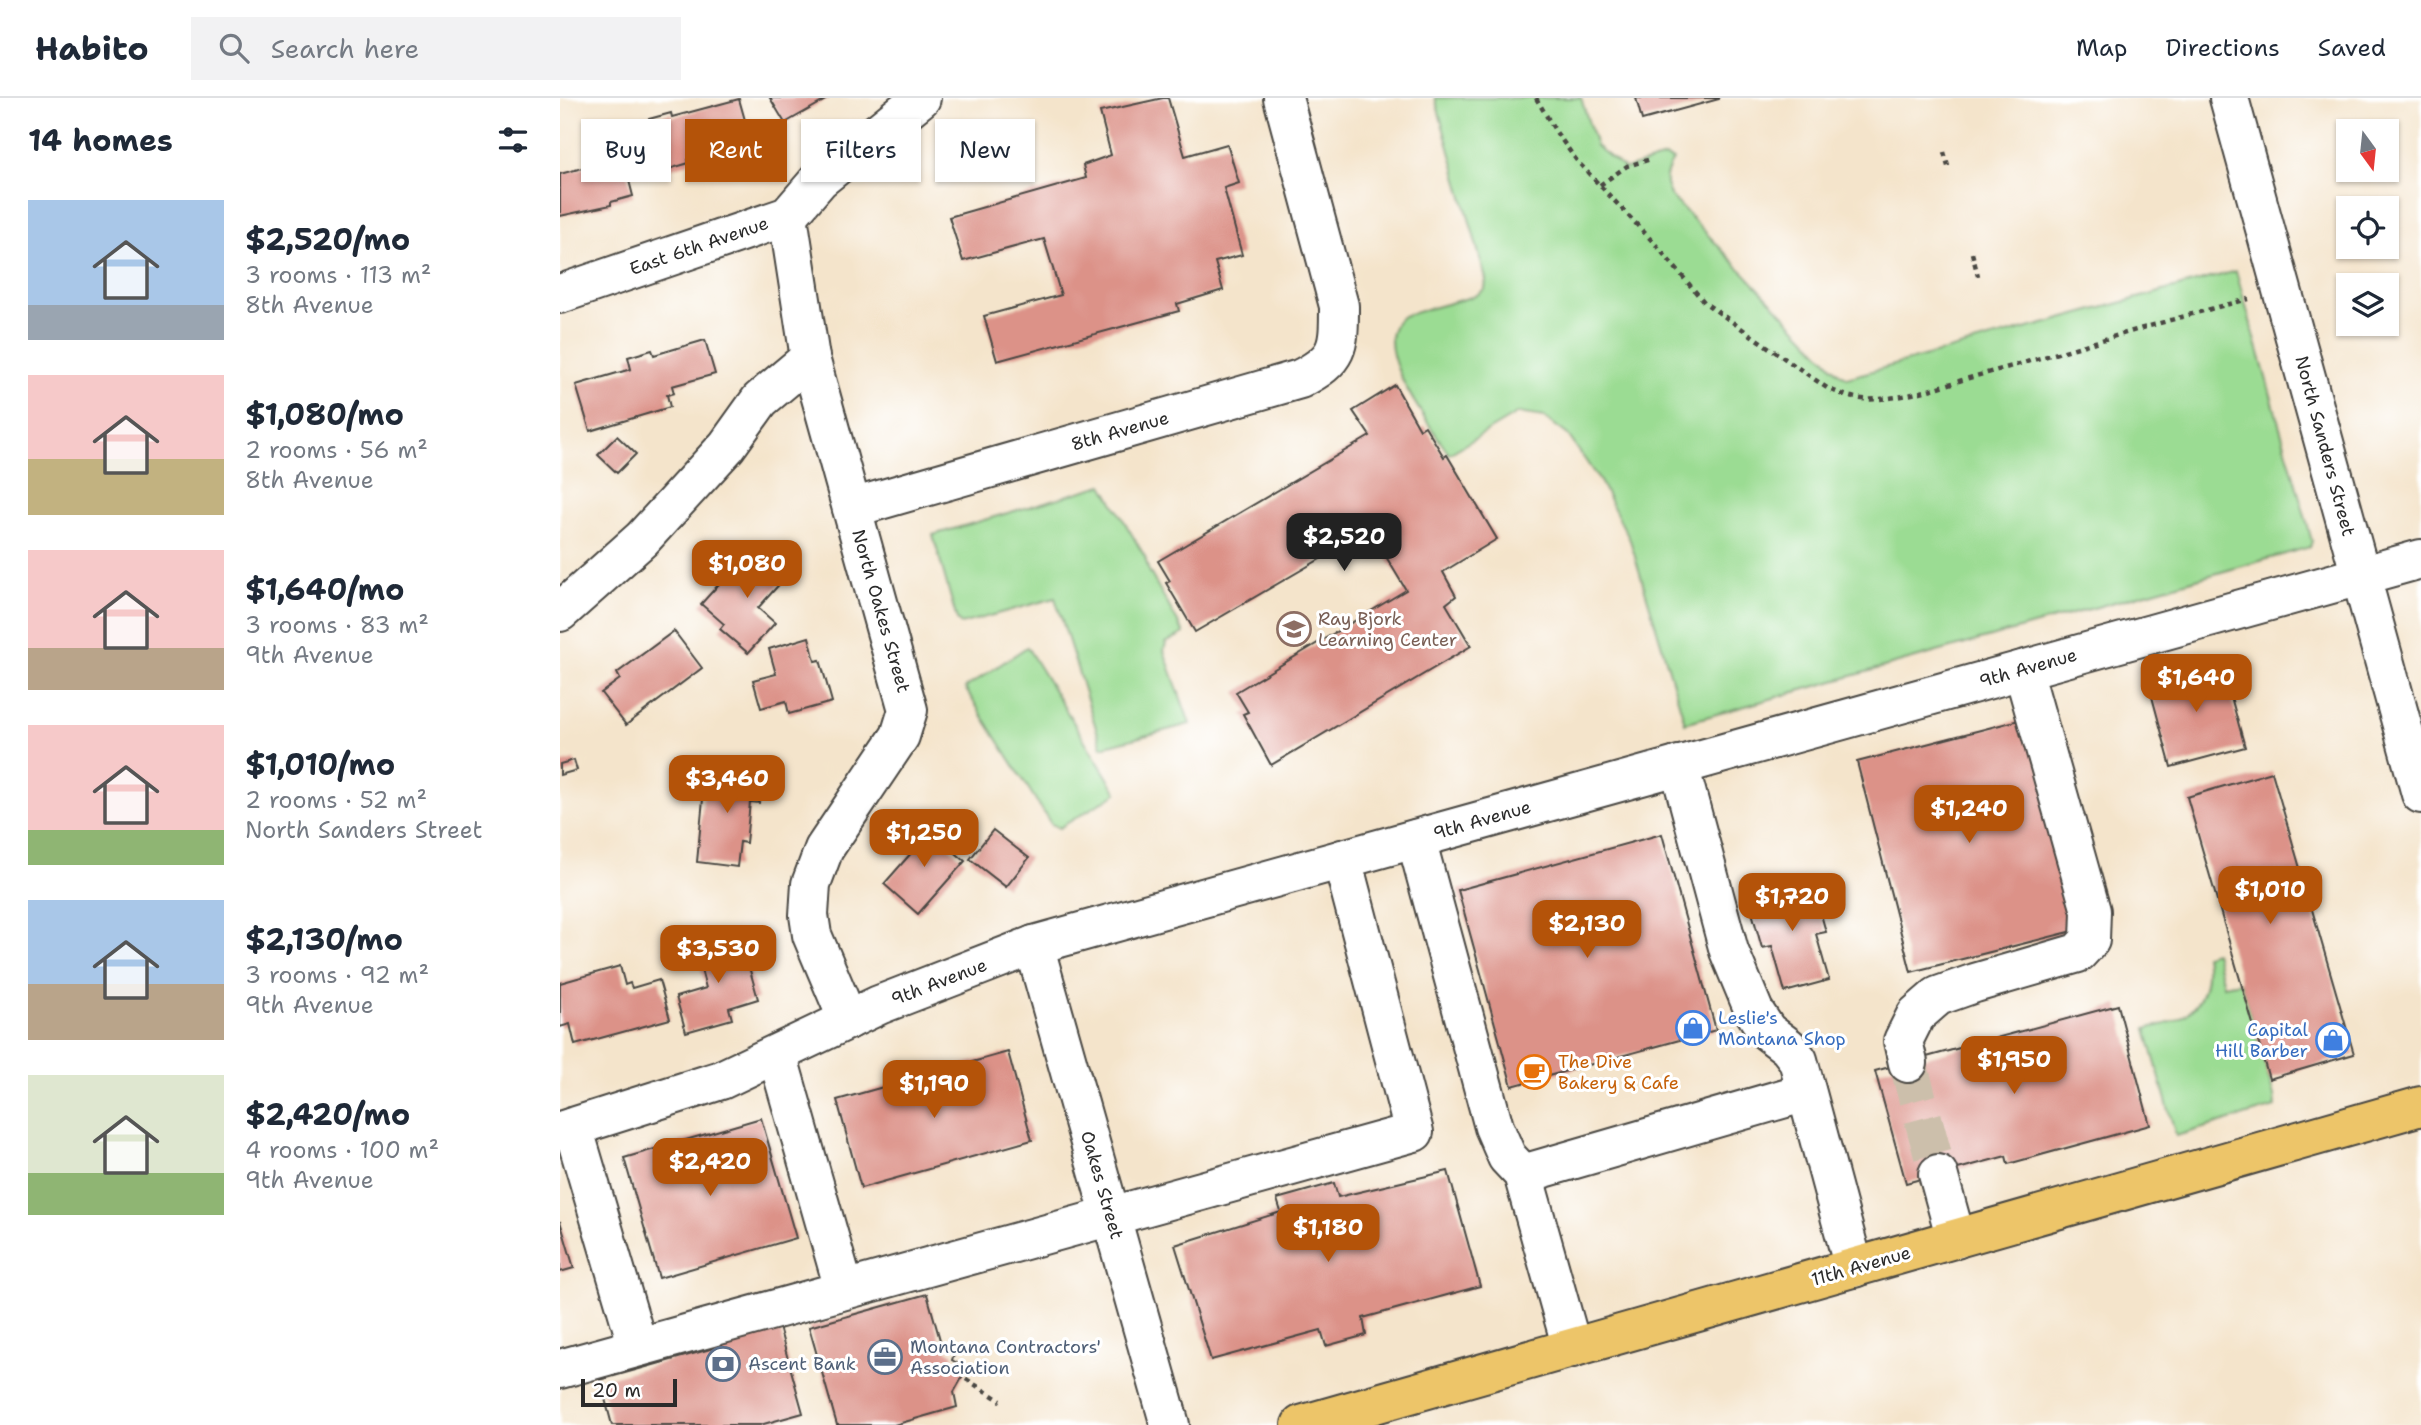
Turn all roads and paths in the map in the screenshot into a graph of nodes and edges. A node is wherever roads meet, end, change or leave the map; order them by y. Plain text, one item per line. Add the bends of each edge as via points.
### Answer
1 (921, 98) edge
2 (1283, 98) edge
3 (1536, 98) edge
4 (2229, 98) edge
5 (1944, 152) dead end
6 (1651, 159) dead end
7 (1949, 170) dead end
8 (1600, 185) junction
9 (788, 216) junction
10 (1972, 254) dead end
11 (1978, 276) dead end
12 (560, 294) edge
13 (2249, 299) dead end
14 (810, 358) junction
15 (852, 508) junction
16 (2421, 559) edge
17 (2361, 576) junction
18 (560, 612) edge
19 (2024, 670) junction
20 (1679, 765) junction
21 (2421, 794) edge
22 (1416, 839) junction
23 (1342, 859) junction
24 (1034, 945) junction
25 (848, 1020) junction
26 (777, 1054) junction
27 (1908, 1063) tunnel mouth
28 (1806, 1092) junction
29 (2421, 1107) edge
30 (567, 1129) edge
31 (1523, 1174) junction
32 (1938, 1174) tunnel mouth
33 (1110, 1215) junction
34 (1956, 1239) junction
35 (1854, 1268) junction
36 (844, 1289) junction
37 (638, 1347) junction
38 (1572, 1348) junction
39 (560, 1368) edge
40 (966, 1379) dead end
41 (1001, 1401) dead end
42 (1170, 1425) edge
43 (1301, 1425) edge

1 - 9 street, East 6th Avenue via 820,180
2 - 15 street, 8th Avenue via 1339,306 1335,354 1300,379
3 - 8 path via 1570,151
4 - 17 street, North Sanders Street
5 - 7 path
6 - 8 path via 1627,166
8 - 13 path via 1705,303 1846,397 1881,399 1914,393
9 - 12 street, East 6th Avenue
9 - 14 street, North Oakes Street
10 - 11 path
14 - 15 street, North Oakes Street
14 - 18 street via 760,400 727,446 642,539
15 - 25 street, North Oakes Street via 908,710 900,736 824,849 811,884 812,935
16 - 17 street, 9th Avenue
17 - 19 street, 9th Avenue
17 - 21 street, North Sanders Street
19 - 20 street, 9th Avenue
19 - 27 street via 2091,911 2090,940 2078,953 1938,996 1916,1015 1903,1041
20 - 22 street, 9th Avenue
20 - 28 street via 1729,951 1754,1011 1798,1060
22 - 23 street, 9th Avenue
22 - 31 street via 1494,1127 1507,1157
23 - 24 street, 9th Avenue
23 - 33 street via 1414,1132
24 - 25 street, 9th Avenue
24 - 33 street, Oakes Street
25 - 26 street, 9th Avenue
26 - 30 street, 9th Avenue via 721,1080
26 - 36 street
28 - 31 street
28 - 35 street
29 - 34 highway, 11th Avenue
30 - 37 street
31 - 38 street
32 - 34 street
33 - 36 street
33 - 42 street, Oakes Street
34 - 35 highway, 11th Avenue
35 - 38 highway, 11th Avenue
36 - 37 street
37 - 39 street
38 - 43 highway, 11th Avenue
40 - 41 path

